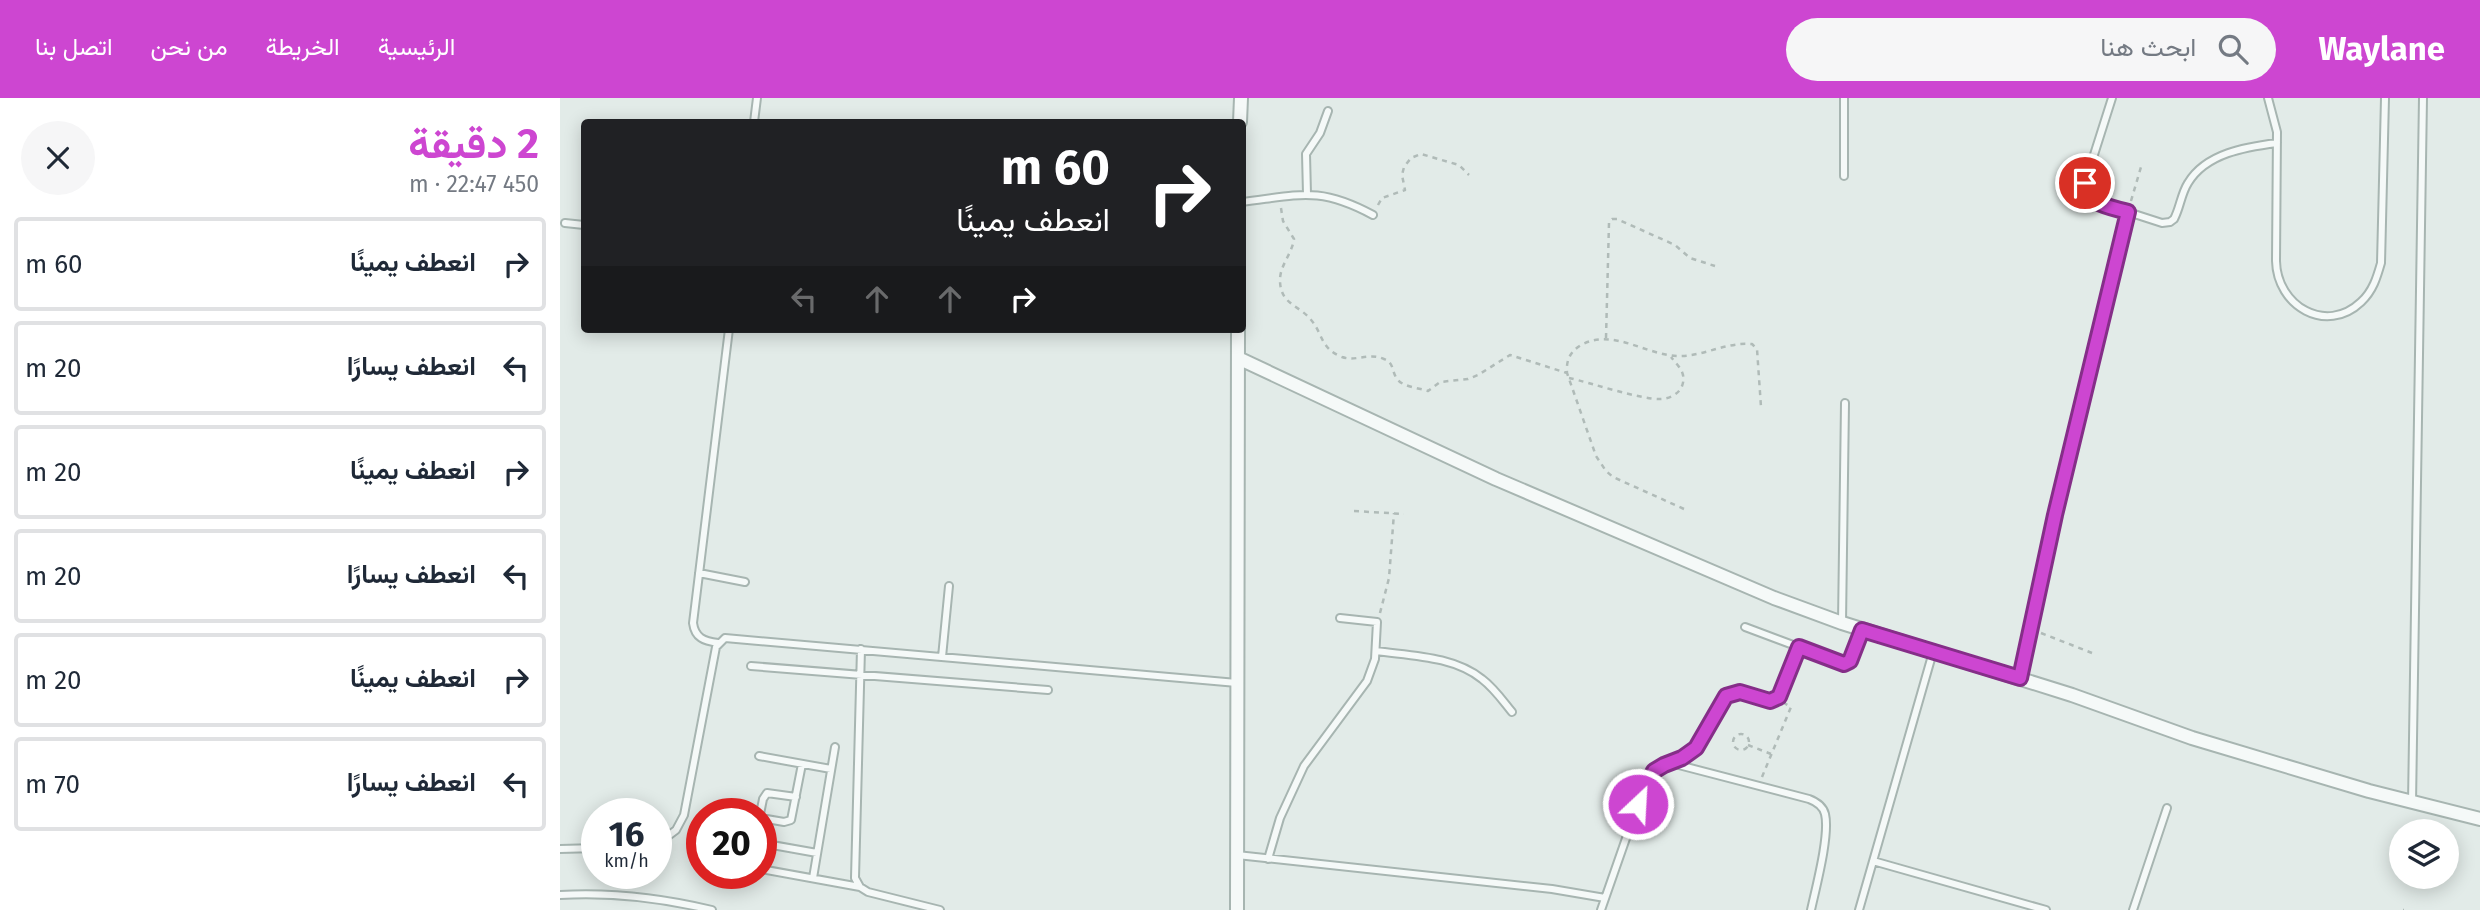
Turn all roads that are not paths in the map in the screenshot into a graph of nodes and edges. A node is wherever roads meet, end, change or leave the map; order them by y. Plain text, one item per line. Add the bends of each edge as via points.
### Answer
1 (757, 98) edge
2 (1241, 98) edge
3 (1844, 98) edge
4 (2112, 98) edge
5 (2268, 98) edge
6 (2385, 98) edge
7 (2423, 98) edge
8 (1328, 111) dead end
9 (754, 119) edge
10 (1240, 119) edge
11 (2277, 143) junction
12 (1843, 176) dead end
13 (1307, 194) junction
14 (1246, 201) edge
15 (2128, 212) junction
16 (1373, 215) road end
17 (565, 223) dead end
18 (581, 225) edge
19 (729, 333) edge
20 (1238, 333) edge
21 (1237, 358) junction
22 (1845, 403) dead end
23 (699, 573) junction
24 (746, 582) dead end
25 (949, 586) dead end
26 (1340, 618) dead end
27 (1842, 623) junction
28 (1745, 626) dead end
29 (1862, 630) junction
30 (718, 643) junction
31 (1799, 647) junction
32 (861, 649) junction
33 (1376, 651) junction
34 (1933, 652) junction
35 (942, 656) junction
36 (751, 666) dead end
37 (861, 674) junction
38 (2020, 678) junction
39 (1237, 683) junction
40 (1048, 690) dead end
41 (1512, 712) dead end
42 (835, 747) dead end
43 (759, 756) dead end
44 (1669, 763) junction
45 (802, 764) junction
46 (831, 769) junction
47 (796, 797) junction
48 (763, 798) edge
49 (2412, 803) junction
50 (2166, 808) dead end
51 (777, 819) edge
52 (2480, 820) edge
53 (672, 834) edge
54 (777, 846) edge
55 (581, 848) edge
56 (560, 849) edge
57 (817, 853) junction
58 (1237, 855) junction
59 (1268, 859) junction
60 (1873, 861) junction
61 (777, 872) edge
62 (813, 878) junction
63 (860, 887) junction
64 (560, 895) edge
65 (1605, 898) junction
66 (712, 910) edge
67 (940, 910) edge
68 (1237, 910) edge
69 (1601, 910) edge
70 (1811, 910) edge
71 (1859, 910) edge
72 (2046, 910) edge
73 (2133, 910) edge

1 - 9 lane
2 - 10 street
3 - 12 lane
4 - 15 lane via 2085,188 2094,201
5 - 11 lane
6 - 11 lane via 2381,263 2367,296 2343,313 2305,311 2289,299 2278,281
7 - 49 lane
8 - 13 lane via 1306,154
11 - 15 lane via 2236,150 2205,166 2187,184 2170,222
13 - 14 lane
13 - 16 lane via 1341,199
15 - 38 lane
17 - 18 lane
19 - 23 lane
20 - 21 street
21 - 27 street via 1496,479 1729,580
21 - 39 street
22 - 27 lane
23 - 24 lane
23 - 30 lane via 694,629 701,639
25 - 35 lane
26 - 33 lane via 1377,622
27 - 29 street
28 - 31 lane
29 - 31 lane via 1850,661 1844,664
29 - 34 street
30 - 32 lane via 729,637
30 - 53 lane via 684,815
31 - 44 lane via 1776,699 1730,693 1696,748
32 - 35 lane
32 - 37 lane
33 - 41 lane via 1457,665 1480,677
33 - 59 lane via 1367,681 1304,766 1280,818
34 - 38 street
34 - 60 lane
35 - 39 lane
36 - 37 lane
37 - 40 lane
37 - 63 lane via 855,873
38 - 49 street via 2192,738
39 - 58 street
42 - 46 lane
43 - 45 lane
44 - 65 lane via 1651,775
44 - 70 lane via 1814,801 1824,811 1826,832
45 - 46 lane
45 - 47 lane
46 - 57 lane
47 - 48 lane via 767,793
47 - 51 lane via 789,822
49 - 52 street
50 - 73 lane
54 - 57 lane
55 - 56 lane
57 - 62 lane
58 - 59 lane
58 - 68 street
59 - 65 lane
60 - 71 lane
60 - 72 lane
61 - 62 lane
62 - 63 lane
63 - 67 lane
64 - 66 lane via 622,894
65 - 69 lane

